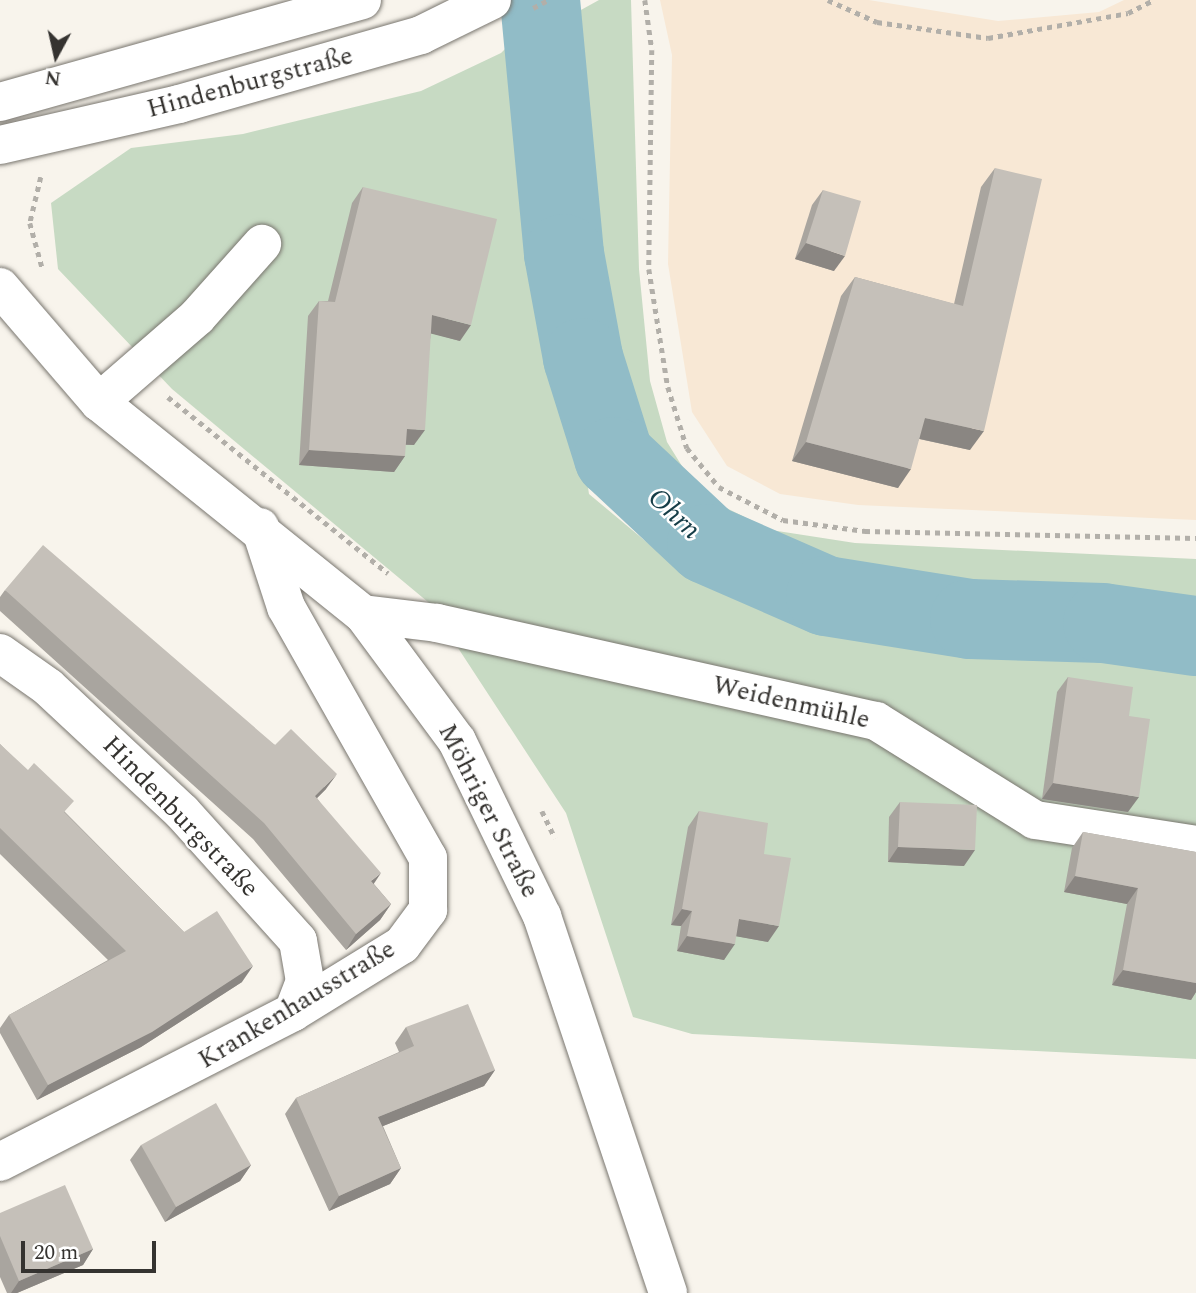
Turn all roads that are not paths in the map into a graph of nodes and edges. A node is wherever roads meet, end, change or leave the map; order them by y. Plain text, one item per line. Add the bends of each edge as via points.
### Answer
1 (362, 0) edge
2 (492, 0) edge
3 (0, 102) edge
4 (0, 145) edge
5 (262, 244) dead end
6 (0, 287) edge
7 (99, 402) junction
8 (260, 527) junction
9 (363, 614) junction
10 (0, 653) edge
11 (1196, 845) edge
12 (293, 1012) junction
13 (0, 1162) edge
14 (668, 1293) edge

1 - 3 street, Hindenburgstraße
2 - 4 street, Hindenburgstraße via 421,35 179,104
5 - 7 street via 197,317
6 - 7 street, Möhriger Straße
7 - 8 street, Möhriger Straße
8 - 9 street, Möhriger Straße
8 - 12 street, Krankenhausstraße via 286,607 428,858 428,910 402,945
9 - 11 street, Weidenmühle via 436,623 876,721 1035,820
9 - 14 street, Möhriger Straße via 457,740 542,916
10 - 12 street, Hindenburgstraße via 48,687 182,812 298,941 305,981
12 - 13 street, Krankenhausstraße

